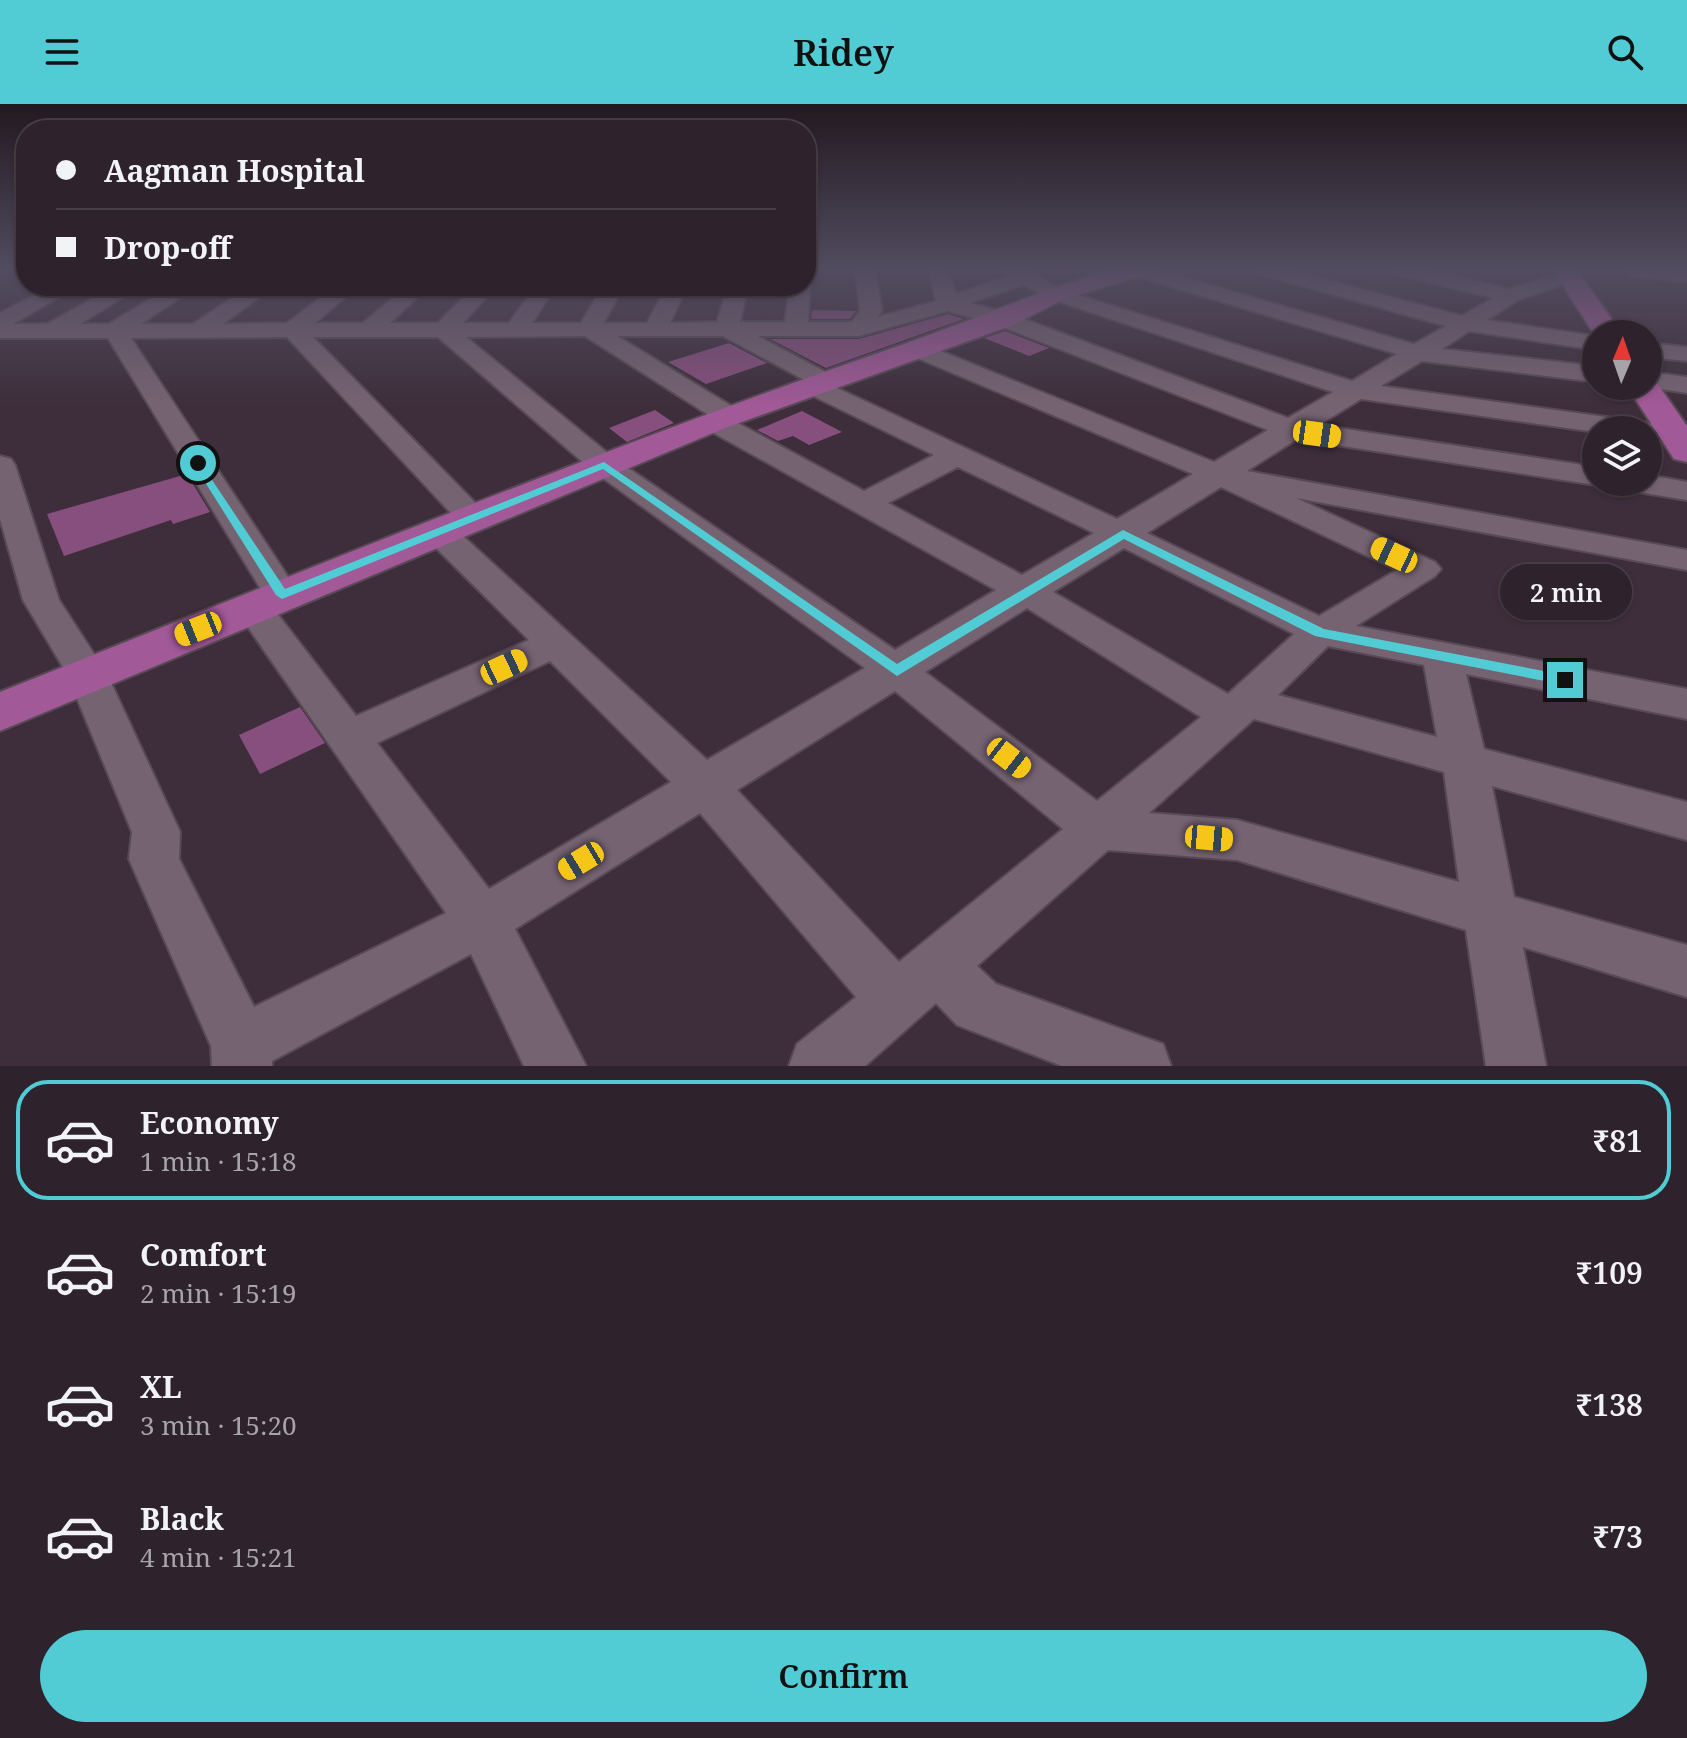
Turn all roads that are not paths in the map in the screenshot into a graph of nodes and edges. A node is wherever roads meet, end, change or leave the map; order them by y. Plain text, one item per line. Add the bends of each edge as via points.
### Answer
1 (78, 315) edge
2 (140, 315) edge
3 (221, 315) edge
4 (312, 315) edge
5 (386, 315) edge
6 (458, 315) edge
7 (526, 315) edge
8 (597, 315) edge
9 (663, 315) edge
10 (731, 315) edge
11 (797, 315) edge
12 (870, 315) edge
13 (910, 315) edge
14 (988, 315) edge
15 (1006, 315) edge
16 (1141, 315) edge
17 (1288, 315) edge
18 (1432, 315) edge
19 (1480, 315) edge
20 (1003, 319) junction
21 (1465, 324) junction
22 (868, 327) junction
23 (589, 329) junction
24 (727, 329) junction
25 (796, 329) junction
26 (51, 330) junction
27 (115, 330) junction
28 (199, 330) junction
29 (293, 330) junction
30 (369, 330) junction
31 (444, 330) junction
32 (516, 330) junction
33 (655, 330) junction
34 (0, 331) edge
35 (1582, 341) edge
36 (923, 348) junction
37 (1662, 351) edge
38 (1418, 353) junction
39 (1687, 354) edge
40 (1582, 372) edge
41 (1662, 382) edge
42 (822, 385) junction
43 (1687, 385) edge
44 (1357, 391) junction
45 (1652, 400) edge
46 (721, 419) junction
47 (1582, 422) edge
48 (1293, 430) junction
49 (1675, 438) edge
50 (958, 455) junction
51 (0, 465) edge
52 (604, 465) junction
53 (1582, 474) edge
54 (1220, 475) junction
55 (1662, 487) edge
56 (1687, 491) edge
57 (864, 503) junction
58 (6, 507) edge
59 (456, 525) junction
60 (1123, 534) junction
61 (1687, 560) edge
62 (1026, 592) junction
63 (267, 601) junction
64 (1320, 632) junction
65 (555, 643) junction
66 (1442, 656) junction
67 (897, 671) junction
68 (87, 674) junction
69 (1687, 704) edge
70 (1238, 709) junction
71 (0, 712) edge
72 (349, 738) junction
73 (1465, 763) junction
74 (705, 786) junction
75 (1687, 821) edge
76 (1098, 829) junction
77 (1489, 914) junction
78 (482, 921) junction
79 (1687, 971) edge
80 (917, 983) junction
81 (241, 1056) edge
82 (556, 1066) edge
83 (819, 1066) edge
84 (1141, 1066) edge
85 (1516, 1066) edge

1 - 26 street
2 - 27 street
3 - 28 street
4 - 29 street
5 - 30 street
6 - 31 street
7 - 32 street
8 - 23 street
9 - 33 street
10 - 24 street
11 - 25 street
12 - 22 street
13 - 22 street
14 - 20 street
15 - 20 main road
16 - 44 street
17 - 38 street
18 - 21 street
19 - 21 street
20 - 36 main road
20 - 48 street
21 - 35 street
21 - 38 street
22 - 25 street
22 - 36 street
23 - 32 street
23 - 33 street
23 - 46 street
24 - 25 street
24 - 33 street
24 - 42 street
26 - 27 street
26 - 34 street
27 - 28 street
27 - 63 street
28 - 29 street
29 - 30 street
29 - 59 street
30 - 31 street
31 - 32 street
31 - 52 street
36 - 42 main road
36 - 54 street
37 - 39 street
38 - 40 street
38 - 44 street
41 - 43 street
42 - 46 main road
42 - 50 street
44 - 47 street
44 - 48 street
45 - 49 main road
46 - 52 main road
46 - 57 street
48 - 53 street
48 - 54 street
50 - 57 street
50 - 60 street
51 - 58 street
52 - 59 main road
52 - 67 street
54 - 60 street
54 - 61 street
54 - 64 street via 1423,569
55 - 56 street
57 - 62 street
58 - 68 street via 41,600
59 - 63 main road
59 - 65 street
60 - 62 street
60 - 64 street
62 - 67 street
62 - 70 street
63 - 68 main road
63 - 72 street
64 - 66 street
64 - 70 street
65 - 72 street
65 - 74 street
66 - 69 street
66 - 73 street
67 - 74 street
67 - 76 street
68 - 71 main road
68 - 81 street via 156,832 154,859
70 - 73 street
70 - 76 street
72 - 78 street
73 - 75 street
73 - 77 street
74 - 78 street
74 - 80 street
76 - 77 street via 1237,840
76 - 80 street
77 - 79 street
77 - 85 street
78 - 81 street
78 - 82 street
80 - 83 street
80 - 84 street

